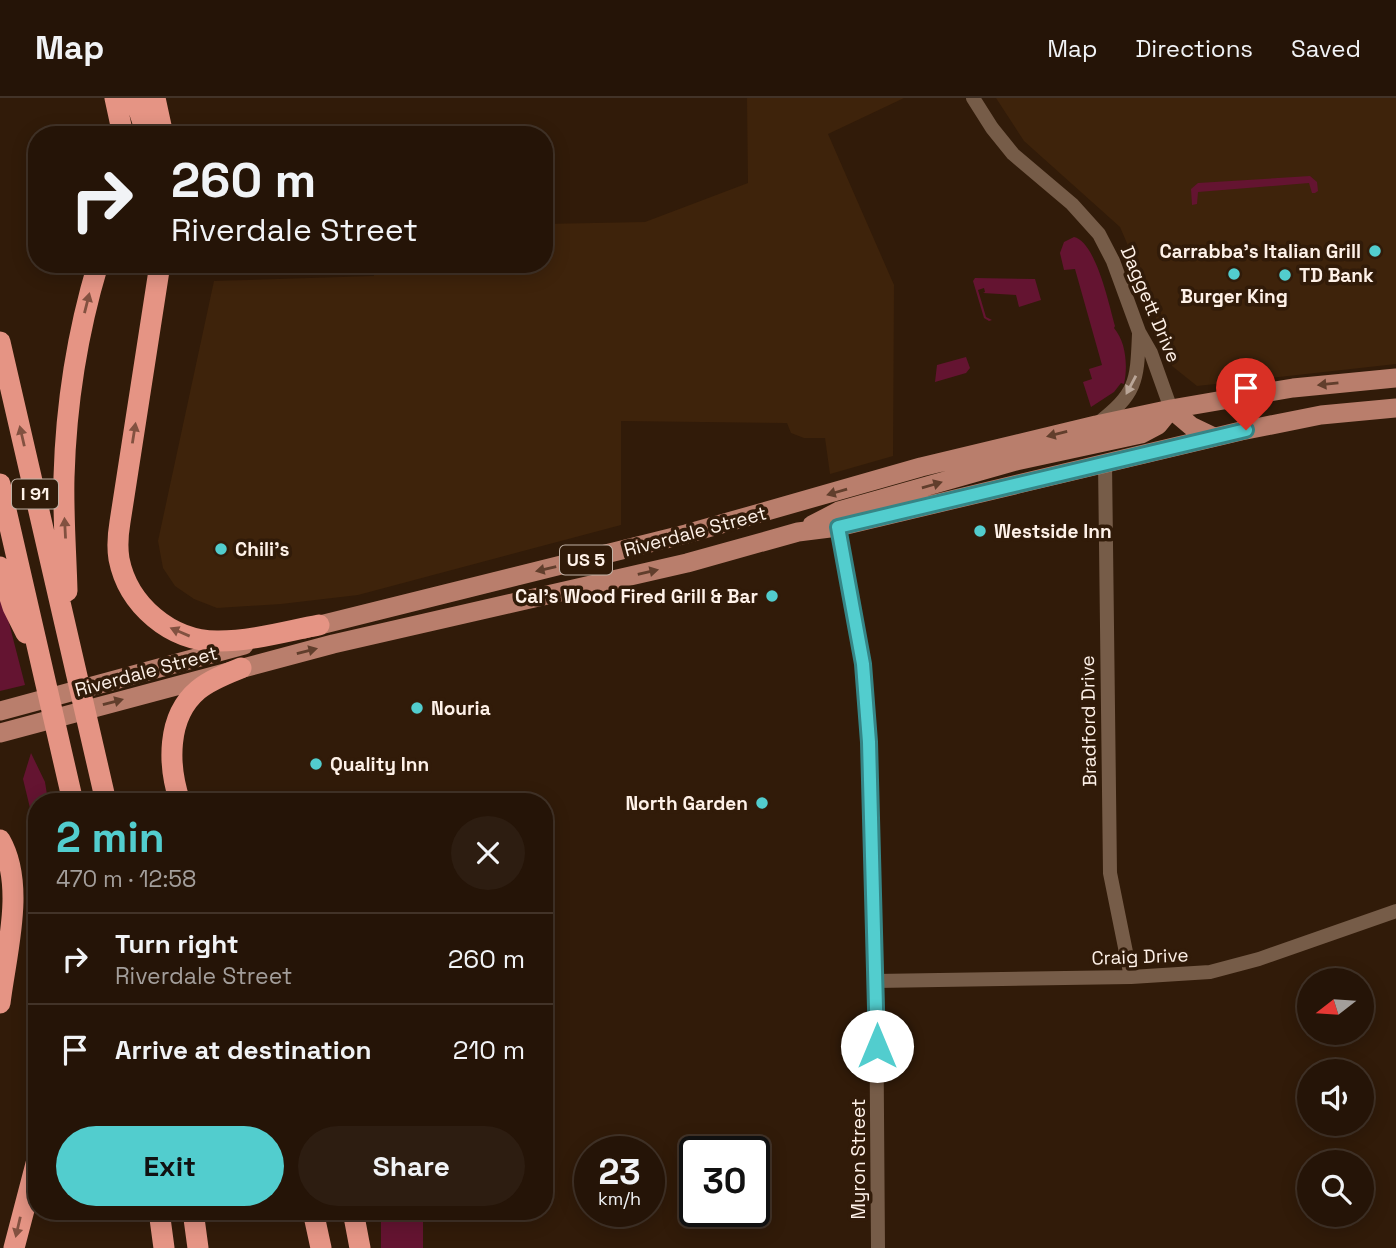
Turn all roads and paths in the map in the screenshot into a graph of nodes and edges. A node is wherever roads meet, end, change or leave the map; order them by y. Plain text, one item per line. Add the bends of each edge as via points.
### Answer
1 (115, 98) edge
2 (135, 98) edge
3 (155, 98) edge
4 (973, 98) edge
5 (121, 126) edge
6 (144, 126) edge
7 (161, 126) edge
8 (96, 273) edge
9 (158, 273) edge
10 (1139, 332) junction
11 (0, 342) edge
12 (1396, 378) edge
13 (1396, 408) edge
14 (1171, 409) junction
15 (1096, 425) junction
16 (1214, 437) junction
17 (1105, 462) junction
18 (0, 484) edge
19 (838, 527) junction
20 (798, 532) junction
21 (0, 567) edge
22 (319, 625) junction
23 (70, 646) junction
24 (40, 657) junction
25 (241, 668) junction
26 (0, 711) edge
27 (0, 733) edge
28 (94, 751) junction
29 (63, 760) junction
30 (62, 793) edge
31 (71, 793) edge
32 (104, 793) edge
33 (116, 793) edge
34 (178, 793) edge
35 (0, 840) edge
36 (1396, 911) edge
37 (1131, 977) junction
38 (876, 981) junction
39 (0, 1003) edge
40 (28, 1194) edge
41 (160, 1220) edge
42 (194, 1220) edge
43 (315, 1220) edge
44 (328, 1220) edge
45 (355, 1220) edge
46 (14, 1248) edge
47 (164, 1248) edge
48 (198, 1248) edge
49 (321, 1248) edge
50 (330, 1248) edge
51 (360, 1248) edge
52 (878, 1248) edge

1 - 5 highway
2 - 6 highway
3 - 7 highway
4 - 10 street, Daggett Drive via 1013,155 1072,204 1099,234
23 -> 8 highway via 64,504 67,420 77,348
22 -> 9 highway via 229,640 197,639 151,615 127,583 119,557 120,522
10 - 14 street, Daggett Drive via 1152,353
10 -> 15 street via 1137,377 1116,408
23 -> 11 highway, I 91
12 -> 14 main road, Riverdale Street / US 5 via 1293,388
13 - 16 main road, Riverdale Street / US 5 via 1321,415
14 - 15 main road, Riverdale Street / US 5
14 - 16 main road
20 -> 14 main road via 839,511 1016,461 1140,434 1158,425
15 -> 22 main road, Riverdale Street / US 5 via 921,467 645,545
16 - 17 main road, Riverdale Street / US 5
17 - 19 main road, Riverdale Street / US 5
17 - 37 street, Bradford Drive via 1110,873
18 - 24 highway, I 91
19 - 20 main road, Riverdale Street / US 5
19 - 38 street, Myron Street via 863,664
25 -> 20 main road, Riverdale Street / US 5 via 687,563
21 - 24 highway via 13,607
22 - 26 main road, Riverdale Street / US 5
23 - 28 highway, I 91
24 - 29 highway, I 91
27 -> 25 main road, Riverdale Street / US 5
25 - 34 highway via 198,690 181,712 172,756
28 - 32 highway, I 91
28 - 33 highway
29 - 30 highway
29 - 31 highway, I 91
35 - 39 highway via 14,894
36 - 37 street, Craig Drive via 1229,968
37 - 38 street, Craig Drive
38 - 52 street, Myron Street
40 -> 46 highway
41 - 47 highway
42 - 48 highway
43 - 49 highway
44 - 50 highway
45 - 51 highway

